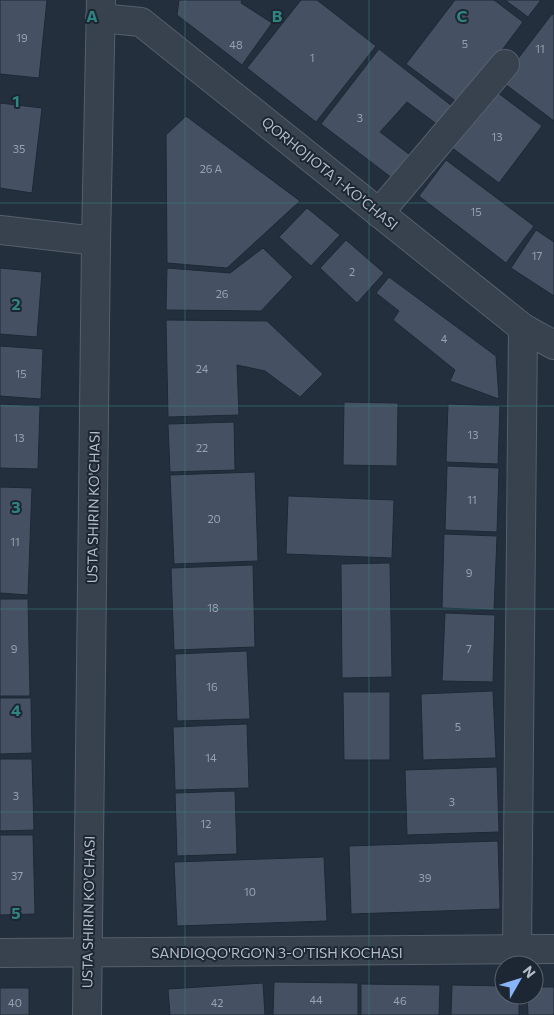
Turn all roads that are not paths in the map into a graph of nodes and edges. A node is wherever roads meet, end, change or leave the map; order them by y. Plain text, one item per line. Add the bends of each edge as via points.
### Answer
1 (101, 9) edge
2 (504, 64) dead end
3 (379, 213) junction
4 (0, 230) edge
5 (96, 241) junction
6 (523, 328) junction
7 (554, 345) edge
8 (517, 950) junction
9 (554, 950) edge
10 (0, 953) edge
11 (88, 953) junction
12 (87, 1015) edge

1 - 3 street, QORHOJIOTA 1-KO'CHASI via 141,22
1 - 5 street, USTA SHIRIN KO'CHASI
2 - 3 street
3 - 6 street, QORHOJIOTA 1-KO'CHASI
4 - 5 street
5 - 11 street, USTA SHIRIN KO'CHASI
6 - 7 street, QORHOJIOTA 1-KO'CHASI
6 - 8 street
8 - 9 street, SANDIQQO'RGO'N 3-O'TISH KOCHASI
8 - 11 street, SANDIQQO'RGO'N 3-O'TISH KOCHASI
10 - 11 street, SANDIQQO'RGO'N 3-O'TISH KOCHASI
11 - 12 street, USTA SHIRIN KO'CHASI

